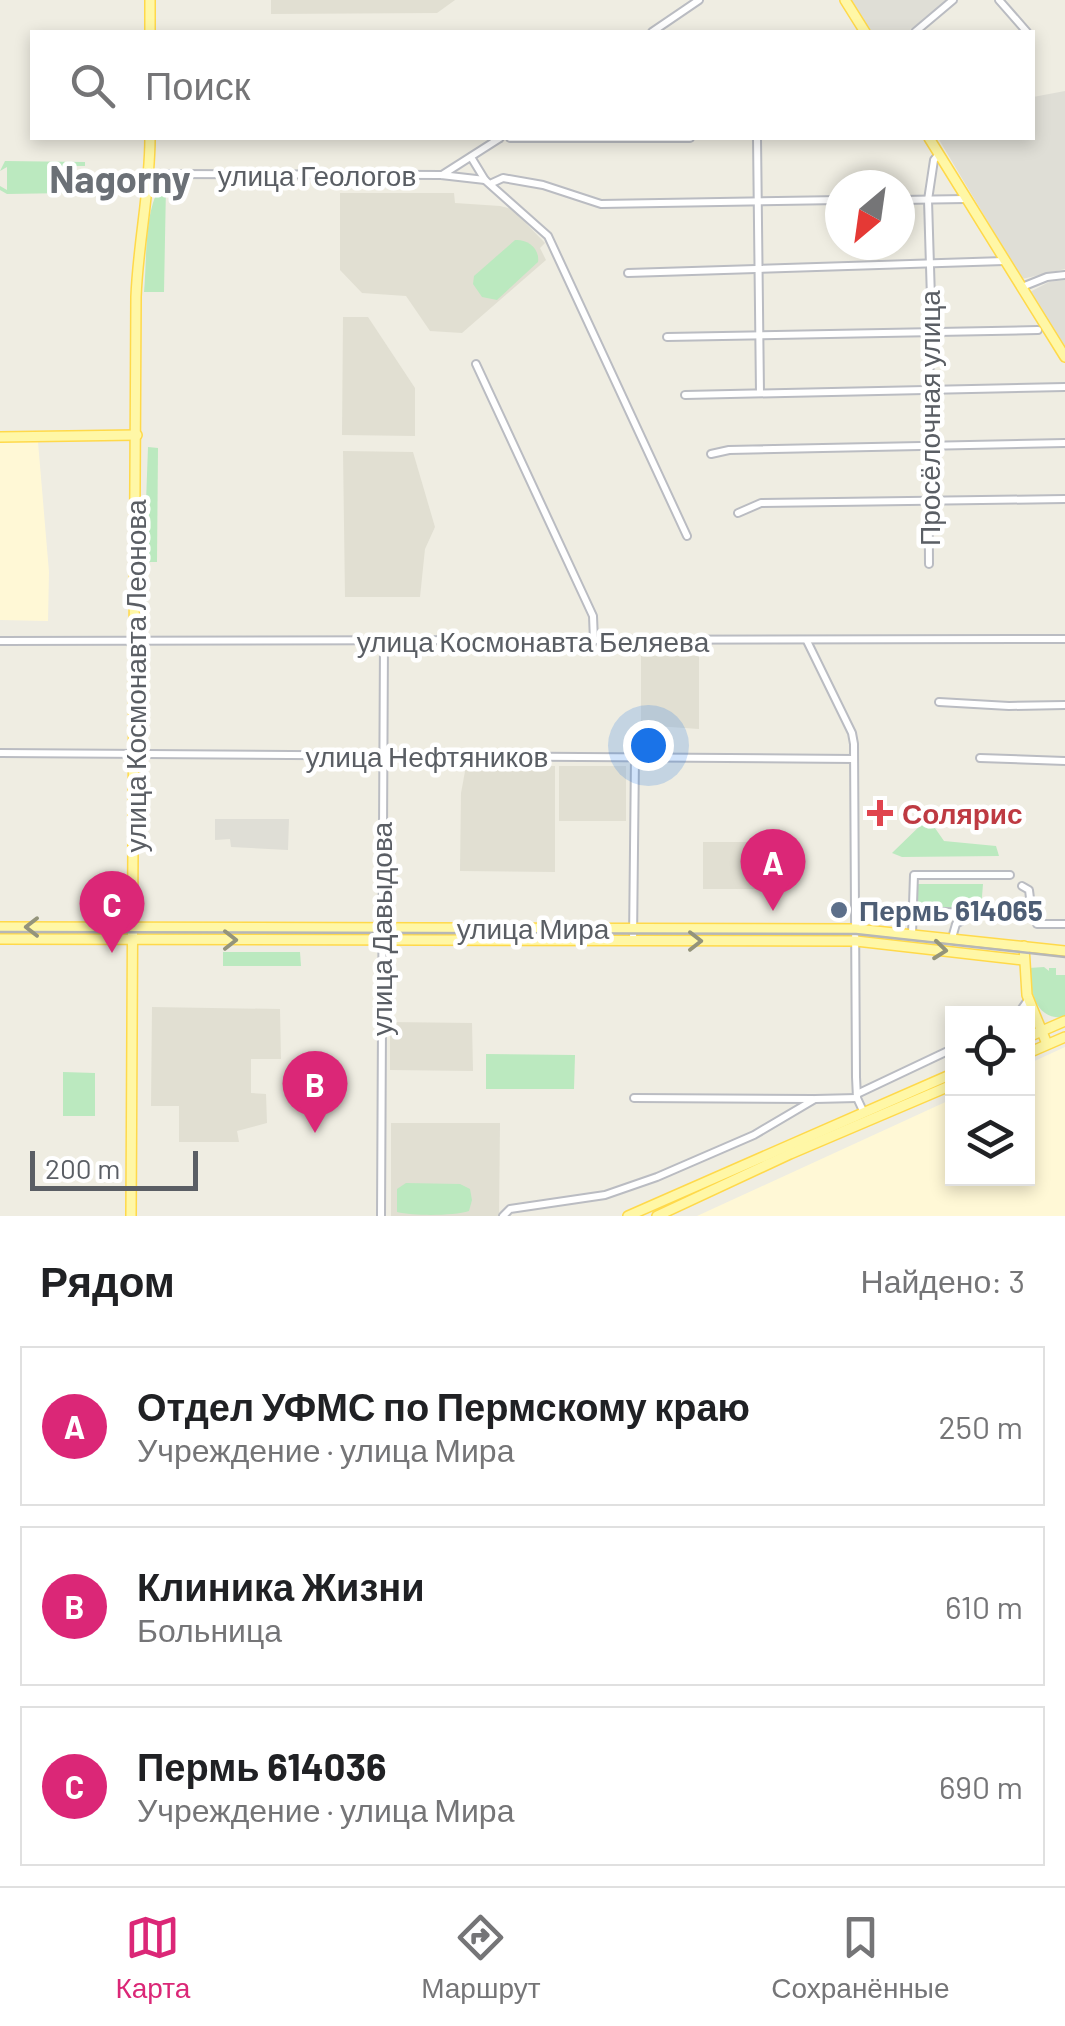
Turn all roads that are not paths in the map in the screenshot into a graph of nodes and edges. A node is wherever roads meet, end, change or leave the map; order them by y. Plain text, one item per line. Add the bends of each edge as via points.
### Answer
1 (150, 0) edge
2 (699, 0) edge
3 (845, 0) edge
4 (953, 0) edge
5 (1000, 0) edge
6 (150, 30) edge
7 (655, 30) edge
8 (865, 30) edge
9 (917, 30) edge
10 (1025, 30) edge
11 (150, 140) edge
12 (497, 140) edge
13 (757, 140) edge
14 (930, 140) edge
15 (938, 154) junction
16 (471, 157) junction
17 (150, 174) junction
18 (441, 175) junction
19 (488, 182) junction
20 (966, 199) junction
21 (759, 200) junction
22 (825, 200) edge
23 (915, 200) edge
24 (928, 200) junction
25 (1004, 261) junction
26 (930, 264) junction
27 (760, 270) junction
28 (628, 273) dead end
29 (1065, 275) edge
30 (1021, 288) junction
31 (1038, 330) dead end
32 (932, 332) junction
33 (760, 336) junction
34 (667, 338) dead end
35 (1065, 358) edge
36 (476, 364) dead end
37 (1065, 387) edge
38 (928, 391) junction
39 (760, 393) junction
40 (685, 394) dead end
41 (137, 435) junction
42 (0, 437) edge
43 (1065, 442) edge
44 (928, 446) junction
45 (711, 454) dead end
46 (1065, 499) edge
47 (928, 502) junction
48 (738, 513) dead end
49 (687, 536) dead end
50 (929, 564) dead end
51 (1065, 639) edge
52 (0, 641) edge
53 (384, 641) junction
54 (807, 641) junction
55 (136, 642) junction
56 (594, 642) junction
57 (939, 702) dead end
58 (1065, 705) edge
59 (0, 753) edge
60 (135, 753) junction
61 (635, 756) junction
62 (382, 757) junction
63 (854, 758) junction
64 (980, 758) dead end
65 (1065, 761) edge
66 (1010, 875) dead end
67 (1022, 886) dead end
68 (914, 912) junction
69 (976, 914) junction
70 (1037, 924) dead end
71 (1065, 924) edge
72 (0, 927) edge
73 (133, 927) junction
74 (380, 928) junction
75 (632, 928) junction
76 (856, 929) junction
77 (912, 934) junction
78 (952, 938) junction
79 (0, 940) edge
80 (133, 940) junction
81 (380, 940) junction
82 (632, 940) junction
83 (856, 941) junction
84 (1024, 946) junction
85 (1065, 950) edge
86 (1022, 960) junction
87 (1029, 1002) junction
88 (1025, 1006) edge
89 (1030, 1006) edge
90 (1035, 1018) edge
91 (1063, 1021) edge
92 (1042, 1031) junction
93 (1035, 1033) edge
94 (1065, 1036) edge
95 (1047, 1044) junction
96 (1035, 1049) edge
97 (945, 1052) edge
98 (945, 1078) edge
99 (945, 1088) edge
100 (857, 1096) junction
101 (634, 1098) dead end
102 (815, 1099) junction
103 (866, 1118) junction
104 (131, 1216) edge
105 (381, 1216) edge
106 (504, 1216) edge
107 (628, 1216) edge
108 (657, 1216) edge

1 - 6 main road
2 - 7 street
3 - 8 main road
4 - 9 street
5 - 10 street
11 - 17 main road, улица Космонавта Леонова
12 - 16 street
13 - 21 street
14 - 15 main road
15 - 20 main road
15 - 24 street, Просёлочная улица
16 - 18 street
16 - 19 street
17 - 18 street, улица Геологов
17 - 41 main road, улица Космонавта Леонова via 137,263
18 - 19 street, улица Геологов
19 - 21 street, улица Геологов via 543,185 601,204
19 - 49 street via 548,236
20 - 24 street
20 - 25 main road
21 - 22 street, улица Геологов
21 - 27 street
23 - 24 street
24 - 26 street, Просёлочная улица
25 - 26 street
25 - 30 main road
26 - 27 street
26 - 32 street, Просёлочная улица
27 - 28 street
27 - 33 street
29 - 30 street
30 - 35 main road
31 - 32 street
32 - 33 street
32 - 38 street, Просёлочная улица
33 - 34 street
33 - 39 street
36 - 56 street via 593,616
37 - 38 street
38 - 39 street
38 - 44 street, Просёлочная улица
39 - 40 street
41 - 42 main road
41 - 55 main road, улица Космонавта Леонова
43 - 44 street
44 - 45 street
44 - 47 street, Просёлочная улица
46 - 47 street
47 - 48 street via 761,504
47 - 50 street, Просёлочная улица
51 - 54 street, улица Космонавта Беляева
52 - 55 street, улица Космонавта Беляева
53 - 55 street, улица Космонавта Беляева
53 - 56 street, улица Космонавта Беляева
53 - 62 street, улица Давыдова
54 - 56 street, улица Космонавта Беляева
54 - 63 street via 852,733
55 - 60 main road, улица Космонавта Леонова
57 - 58 street
59 - 60 street, улица Нефтяников
60 - 62 street, улица Нефтяников
60 - 73 main road, улица Космонавта Леонова
61 - 62 street, улица Нефтяников
61 - 63 street, улица Нефтяников
61 - 75 street
62 - 74 street, улица Давыдова
63 - 76 street
64 - 65 street
66 - 68 street via 914,874
67 - 69 street via 1030,890 1032,914
68 - 69 street
68 - 77 street
69 - 78 street via 956,924
70 - 71 street
73 -> 72 main road, улица Мира
73 - 74 main road, улица Мира
73 - 80 main road, улица Космонавта Леонова
74 - 75 main road, улица Мира
74 - 81 street, улица Давыдова
75 - 76 main road, улица Мира
75 - 82 street
76 - 77 main road, улица Мира
76 - 83 street
77 - 78 main road, улица Мира
78 - 84 main road, улица Мира
79 - 80 main road, улица Мира
80 -> 81 main road, улица Мира
80 - 104 main road, улица Космонавта Леонова
81 - 82 main road, улица Мира
81 - 105 street, улица Давыдова
82 -> 83 main road, улица Мира
83 -> 86 main road, улица Мира
83 - 100 street
84 - 85 main road, улица Мира
84 - 86 main road
86 - 87 main road
87 - 88 street
87 - 89 main road
87 - 91 main road via 1047,1018
90 - 92 main road
91 - 92 main road
92 - 93 main road
92 - 95 main road
94 - 95 main road
95 - 96 main road
97 - 100 street
98 - 103 main road
99 - 103 main road
100 - 102 street
100 - 103 street
101 - 102 street
102 - 106 street via 754,1135 657,1177 589,1198 510,1209
103 - 107 main road
103 - 108 main road

